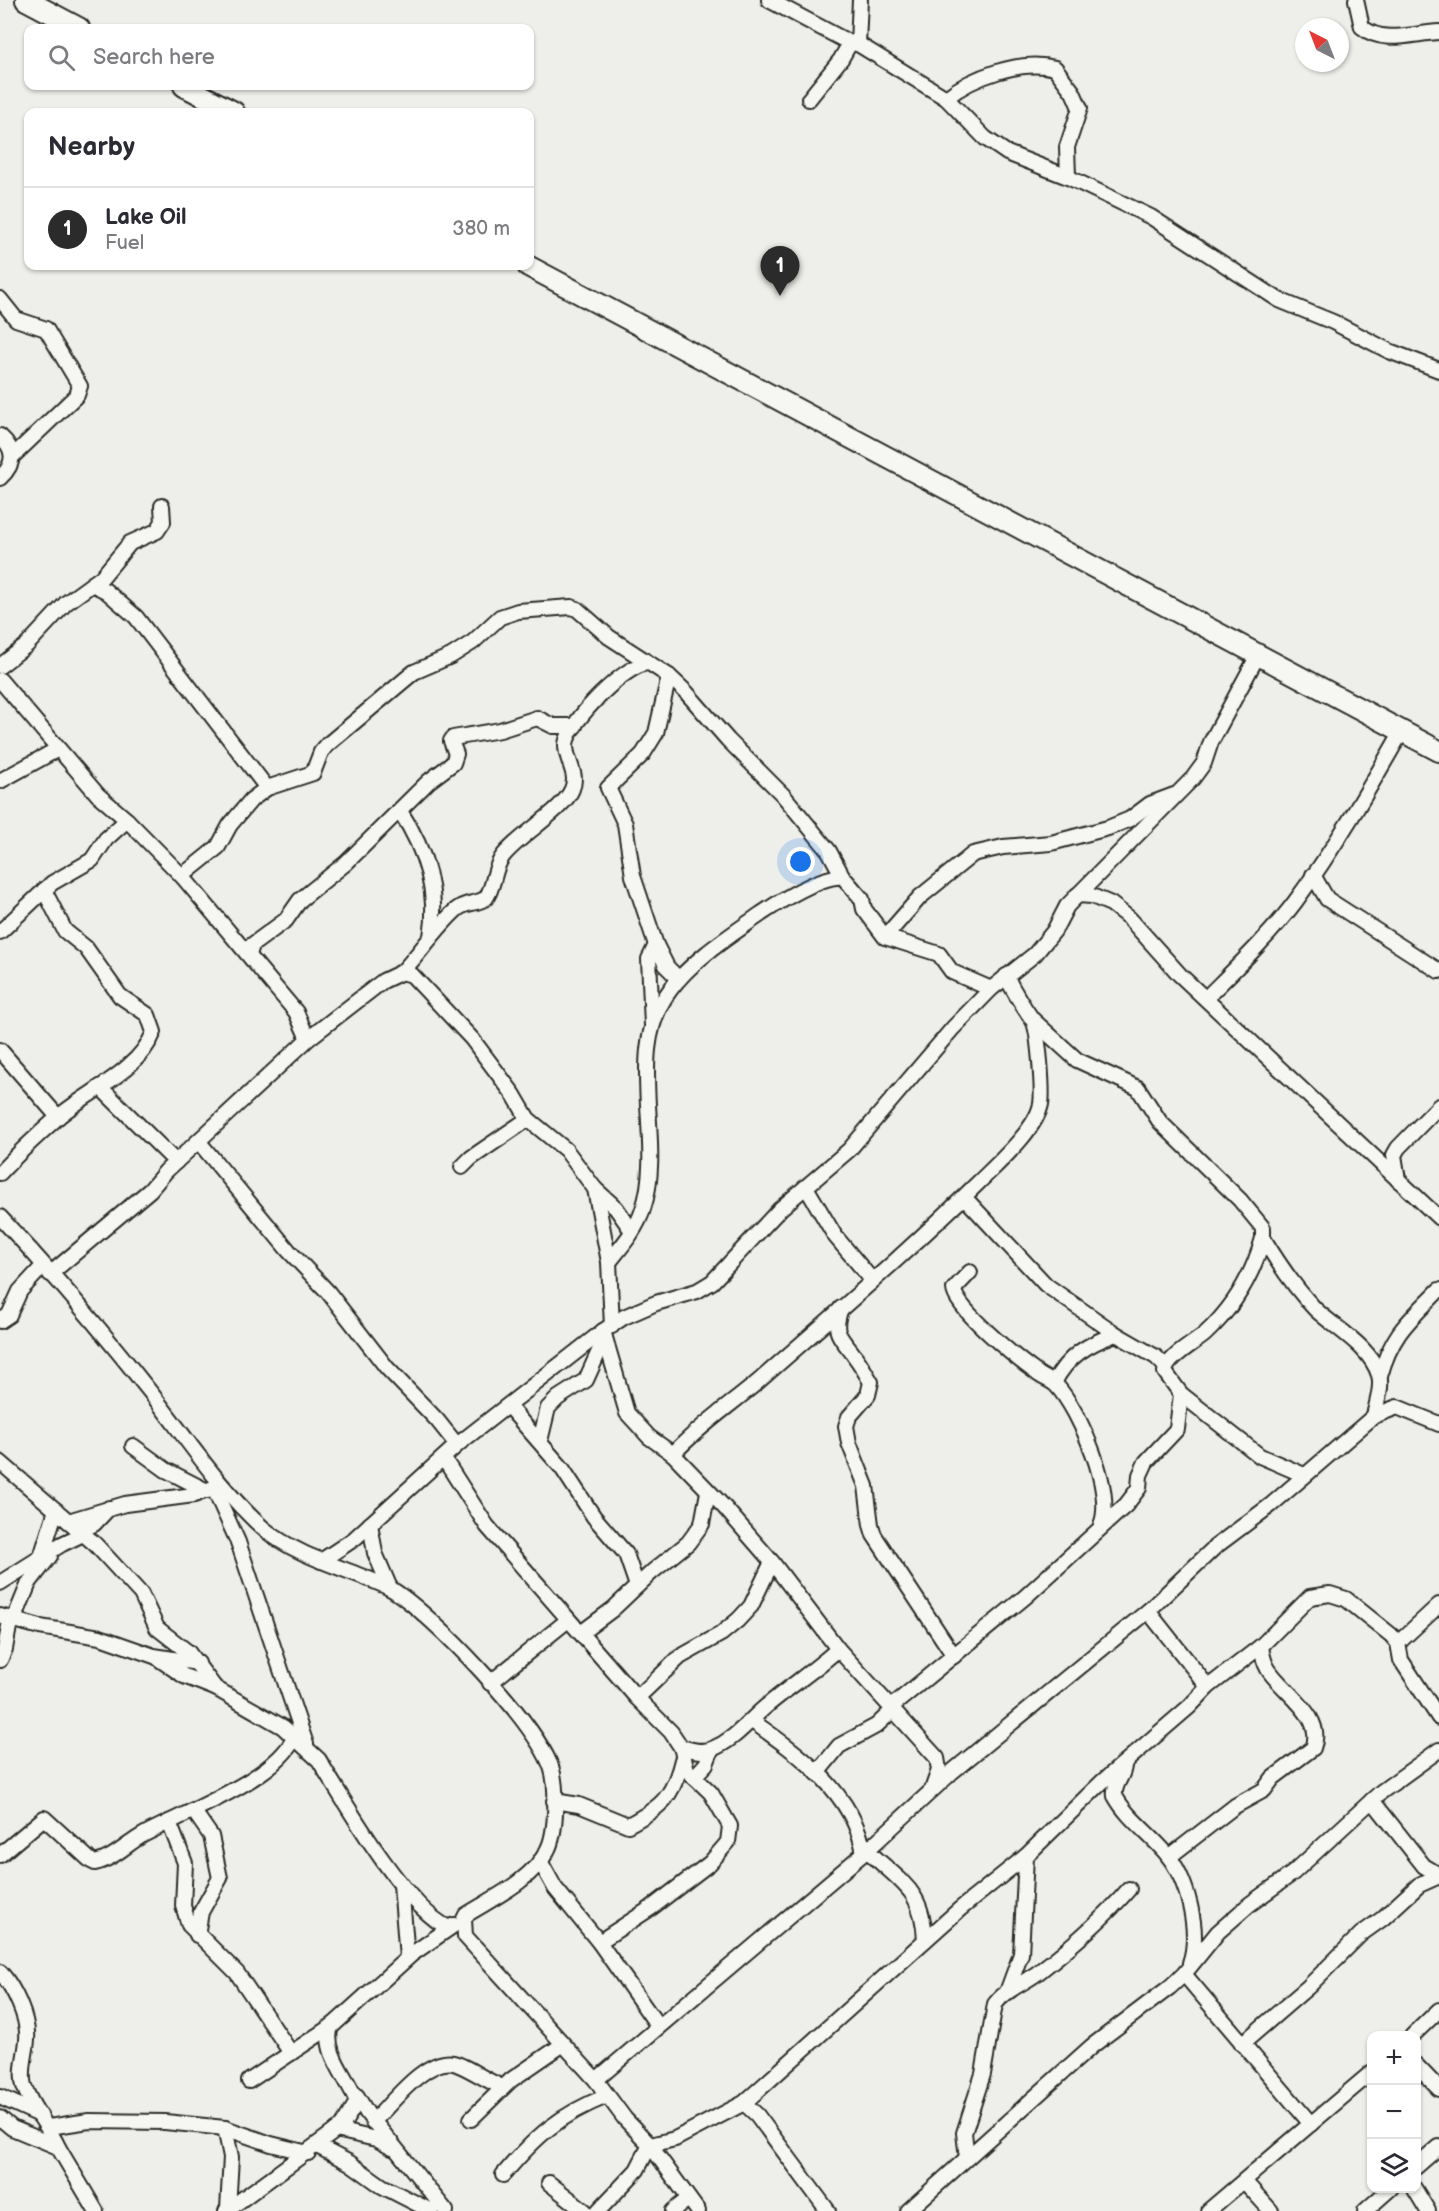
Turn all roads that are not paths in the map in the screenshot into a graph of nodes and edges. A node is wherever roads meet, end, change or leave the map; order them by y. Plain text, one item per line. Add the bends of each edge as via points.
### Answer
1 (26, 0) edge
2 (769, 0) edge
3 (860, 0) edge
4 (1356, 0) edge
5 (71, 24) edge
6 (1439, 32) edge
7 (854, 44) junction
8 (192, 90) edge
9 (946, 98) junction
10 (809, 99) dead end
11 (226, 108) edge
12 (1068, 177) junction
13 (534, 269) edge
14 (0, 299) edge
15 (1439, 370) edge
16 (0, 436) edge
17 (13, 456) junction
18 (0, 478) edge
19 (162, 506) dead end
20 (92, 584) junction
21 (1258, 655) junction
22 (648, 663) junction
23 (0, 666) edge
24 (669, 676) junction
25 (0, 680) edge
26 (575, 726) junction
27 (1402, 731) junction
28 (58, 748) junction
29 (1439, 751) edge
30 (0, 781) edge
31 (267, 788) junction
32 (1178, 793) junction
33 (400, 810) junction
34 (128, 820) junction
35 (1313, 875) junction
36 (182, 876) junction
37 (843, 877) junction
38 (44, 890) junction
39 (1077, 895) junction
40 (0, 932) edge
41 (431, 938) junction
42 (885, 938) junction
43 (656, 945) junction
44 (249, 956) junction
45 (1439, 971) edge
46 (402, 972) junction
47 (1006, 976) junction
48 (680, 979) junction
49 (992, 989) junction
50 (1208, 1000) junction
51 (1033, 1020) junction
52 (652, 1029) junction
53 (308, 1038) junction
54 (0, 1050) edge
55 (100, 1087) junction
56 (1439, 1106) edge
57 (58, 1117) junction
58 (528, 1119) junction
59 (199, 1142) junction
60 (176, 1162) junction
61 (462, 1167) dead end
62 (0, 1173) edge
63 (1398, 1180) junction
64 (806, 1187) junction
65 (595, 1189) junction
66 (964, 1197) junction
67 (0, 1217) edge
68 (1439, 1218) edge
69 (632, 1231) junction
70 (1263, 1238) junction
71 (609, 1262) junction
72 (47, 1270) junction
73 (970, 1272) dead end
74 (872, 1280) junction
75 (1439, 1290) edge
76 (841, 1308) junction
77 (0, 1321) edge
78 (607, 1332) junction
79 (1116, 1334) junction
80 (1166, 1367) junction
81 (1380, 1376) junction
82 (1054, 1383) junction
83 (1181, 1394) junction
84 (508, 1406) junction
85 (1374, 1416) junction
86 (1439, 1424) edge
87 (540, 1441) junction
88 (457, 1445) junction
89 (133, 1446) dead end
90 (673, 1454) junction
91 (444, 1459) junction
92 (2, 1467) edge
93 (1304, 1475) junction
94 (214, 1488) junction
95 (708, 1492) junction
96 (109, 1508) junction
97 (56, 1510) junction
98 (68, 1521) junction
99 (370, 1524) junction
100 (1099, 1528) junction
101 (82, 1533) junction
102 (56, 1548) junction
103 (40, 1557) junction
104 (321, 1561) junction
105 (772, 1562) junction
106 (0, 1584) edge
107 (637, 1586) junction
108 (390, 1588) junction
109 (1439, 1605) edge
110 (1148, 1611) junction
111 (8, 1620) edge
112 (568, 1620) junction
113 (581, 1633) junction
114 (1398, 1643) junction
115 (1261, 1646) junction
116 (838, 1649) junction
117 (154, 1656) junction
118 (954, 1656) junction
119 (0, 1660) edge
120 (198, 1663) junction
121 (1233, 1668) junction
122 (1273, 1675) junction
123 (490, 1683) junction
124 (1208, 1687) junction
125 (215, 1688) junction
126 (637, 1698) junction
127 (892, 1708) junction
128 (1439, 1718) edge
129 (752, 1721) junction
130 (295, 1736) junction
131 (306, 1746) junction
132 (712, 1749) junction
133 (1439, 1750) edge
134 (682, 1754) junction
135 (1124, 1763) junction
136 (817, 1773) junction
137 (694, 1777) junction
138 (933, 1789) junction
139 (1372, 1800) junction
140 (554, 1801) junction
141 (193, 1810) junction
142 (170, 1822) junction
143 (866, 1852) junction
144 (0, 1856) edge
145 (1026, 1856) junction
146 (1169, 1857) junction
147 (540, 1861) junction
148 (1439, 1876) edge
149 (400, 1884) junction
150 (1128, 1890) dead end
151 (464, 1919) junction
152 (449, 1928) junction
153 (197, 1935) junction
154 (925, 1940) junction
155 (599, 1942) junction
156 (407, 1958) junction
157 (1186, 1971) junction
158 (0, 1972) edge
159 (1006, 1993) junction
160 (1439, 2010) edge
161 (333, 2025) junction
162 (658, 2026) junction
163 (1417, 2031) edge
164 (1242, 2044) junction
165 (562, 2045) junction
166 (291, 2053) junction
167 (1421, 2070) edge
168 (1367, 2075) edge
169 (249, 2080) dead end
170 (596, 2080) junction
171 (502, 2087) junction
172 (352, 2089) junction
173 (1439, 2089) edge
174 (607, 2096) junction
175 (0, 2097) edge
176 (744, 2103) junction
177 (40, 2115) junction
178 (0, 2118) edge
179 (471, 2119) dead end
180 (374, 2122) junction
181 (1311, 2124) junction
182 (49, 2127) junction
183 (225, 2128) junction
184 (336, 2130) junction
185 (6, 2131) edge
186 (650, 2145) junction
187 (58, 2147) junction
188 (1439, 2147) edge
189 (312, 2149) junction
190 (402, 2154) junction
191 (967, 2158) junction
192 (1421, 2163) edge
193 (503, 2175) dead end
194 (1245, 2182) junction
195 (549, 2183) dead end
196 (1385, 2193) edge
197 (1417, 2193) edge
198 (688, 2199) junction
199 (227, 2210) edge
200 (96, 2211) edge
201 (431, 2211) edge
202 (446, 2211) edge
203 (585, 2211) edge
204 (598, 2211) edge
205 (673, 2211) edge
206 (698, 2211) edge
207 (828, 2211) edge
208 (908, 2211) edge
209 (1208, 2211) edge
210 (1271, 2211) edge
211 (1365, 2211) edge
212 (1428, 2211) edge

1 - 5 highway
2 - 7 street
3 - 7 street
4 - 6 street via 1362,27 1374,34 1393,37
7 - 9 street
7 - 10 street
8 - 11 highway
9 - 12 street via 998,148
9 - 12 street via 982,76 1027,68 1055,68 1080,108 1067,147
12 - 15 street via 1151,217 1279,300
13 - 21 highway
14 - 17 street via 16,319 46,328 80,386 77,396
16 - 17 street via 11,447
17 - 18 street
19 - 20 street via 163,522 157,531 130,543
20 - 23 street via 66,603 27,645
20 - 31 street via 136,617
21 - 27 highway
21 - 32 street via 1211,742 1204,763
22 - 24 street
22 - 26 street via 637,665 600,692
22 - 31 street via 577,609 518,611 500,617 451,656 414,672 327,745 314,773
24 - 37 street via 783,795 829,851
24 - 43 street via 656,733 643,754 608,788 625,824 633,876
25 - 28 street
26 - 33 street via 553,726 537,718 500,730 453,738 453,763
26 - 41 street via 566,746 574,780 568,796 503,855 486,898 456,910
27 - 29 highway
27 - 35 street
28 - 30 street
28 - 34 street via 98,795
31 - 36 street via 242,809 218,846
32 - 39 street
32 - 42 street via 1108,828 1051,843 973,854 920,897
33 - 41 street via 420,843 431,883
33 - 44 street via 332,876 300,900 286,920 252,945
34 - 36 street
34 - 38 street via 106,839 92,860
35 - 45 street via 1327,898
35 - 50 street via 1294,903
36 - 44 street
37 - 42 street via 862,899 864,909
37 - 48 street via 828,877 772,906 717,945
38 - 40 street
38 - 55 street via 64,931 86,948 115,990 141,1008 154,1027 140,1053
39 - 47 street via 1047,941
39 - 50 street via 1104,900 1121,912
41 - 46 street
42 - 49 street via 939,954 952,972
43 - 48 street via 667,967
43 - 52 street via 649,959
44 - 53 street via 296,1012
46 - 53 street via 383,981
46 - 58 street via 412,975 472,1039
47 - 49 street
47 - 51 street
48 - 52 street via 665,998
49 - 64 street via 953,1028 849,1150
50 - 63 street
51 - 66 street via 1041,1096 1036,1118
51 - 70 street via 1077,1060 1138,1088 1160,1122 1254,1216 1263,1228
52 - 69 street via 648,1060 650,1171 645,1206
53 - 59 street
54 - 57 street
55 - 57 street
55 - 60 street
56 - 63 street via 1394,1155
57 - 62 street
58 - 61 street
58 - 65 street via 566,1150
59 - 60 street
59 - 88 street via 328,1292 387,1368
60 - 72 street via 150,1190
63 - 68 street
64 - 74 street via 835,1236
64 - 78 street via 759,1230 712,1282 697,1291 656,1303
65 - 69 street via 616,1208
65 - 71 street
66 - 74 street
66 - 79 street via 1046,1285
67 - 72 street
69 - 71 street
70 - 80 street via 1252,1269 1227,1311
70 - 81 street via 1303,1295 1358,1346
71 - 78 street
72 - 77 street via 20,1291 9,1315
72 - 94 street via 111,1341
73 - 82 street via 954,1289 954,1295 1027,1366
74 - 76 street
75 - 81 street via 1396,1334
76 - 90 street via 759,1381 693,1432
76 - 118 street via 836,1320 838,1336 871,1382 868,1395 846,1426 866,1486 874,1535
78 - 84 street
78 - 87 street via 586,1380 548,1408
78 - 90 street via 627,1413 649,1437
79 - 80 street
79 - 82 street via 1076,1353
80 - 83 street via 1167,1377
81 - 85 street
82 - 100 street via 1077,1419 1101,1480 1106,1510
83 - 93 street via 1260,1456
83 - 100 street via 1177,1429 1146,1462 1133,1497
84 - 87 street
84 - 88 street
85 - 86 street via 1397,1407
85 - 93 street
87 - 107 street via 594,1517 626,1554
88 - 91 street
89 - 94 street via 166,1470
90 - 95 street
91 - 99 street
91 - 112 street via 487,1526
92 - 97 street
93 - 110 street via 1215,1547
94 - 96 street
94 - 104 street via 265,1529
94 - 131 street via 238,1542
95 - 105 street
95 - 107 street via 704,1518 697,1532
96 - 98 street
96 - 101 street
97 - 98 street
97 - 103 street
98 - 101 street
99 - 104 street
99 - 108 street via 375,1552
100 - 118 street
101 - 102 street
101 - 120 street via 141,1594 157,1628 179,1642
102 - 103 street
102 - 111 street via 29,1583
103 - 106 street
104 - 108 street
105 - 116 street
105 - 126 street via 751,1606 738,1620 680,1657
107 - 113 street
108 - 123 street via 418,1608
109 - 114 street
110 - 124 street
110 - 138 street
111 - 117 street via 88,1634
111 - 119 street
112 - 113 street
112 - 123 street
113 - 126 street
114 - 115 street via 1357,1606 1337,1595 1322,1594 1301,1603
114 - 128 street via 1401,1660
115 - 121 street
115 - 122 street via 1264,1662
116 - 127 street
116 - 129 street
117 - 120 street
117 - 125 street via 184,1676
118 - 127 street
120 - 125 street
121 - 122 street via 1255,1666
121 - 124 street
122 - 146 street via 1311,1722 1316,1735 1313,1748 1273,1778 1264,1790 1234,1806
123 - 140 street via 543,1749 554,1780
124 - 135 street
125 - 130 street
126 - 134 street via 671,1732
127 - 136 street via 876,1726 839,1746
127 - 138 street via 937,1758 939,1770
129 - 132 street
129 - 136 street
130 - 131 street
130 - 141 street via 279,1760
131 - 149 street
132 - 134 street
132 - 137 street via 706,1764
133 - 139 street
134 - 137 street
134 - 140 street via 674,1791 652,1811 628,1825 589,1809
135 - 145 street
135 - 146 street via 1115,1796
136 - 143 street via 856,1824
137 - 155 street via 711,1793 725,1816 728,1842 689,1880
138 - 143 street
139 - 148 street via 1424,1866
139 - 157 street via 1293,1873 1218,1932
140 - 147 street via 551,1842
141 - 142 street
141 - 153 street via 211,1836 220,1878 201,1912
142 - 144 street via 95,1863 44,1818
142 - 153 street via 185,1863 184,1916
143 - 154 street via 915,1894 922,1910
143 - 162 street
145 - 154 street
145 - 159 street via 1021,1954
146 - 157 street via 1179,1873 1191,1920 1194,1951
147 - 151 street
147 - 155 street via 561,1897
148 - 164 street via 1419,1885 1361,1934
149 - 152 street via 437,1923
149 - 156 street
150 - 159 street via 1039,1972
151 - 152 street
151 - 165 street via 469,1942
152 - 156 street
153 - 166 street via 237,1973
154 - 176 street
155 - 162 street
156 - 161 street
157 - 164 street
157 - 191 street via 1137,2014 1099,2040
158 - 177 street via 15,1995 27,2030 23,2079
159 - 191 street via 995,2004 992,2014 983,2074 964,2133
160 - 163 street
161 - 166 street
161 - 172 street via 329,2047
162 - 170 street
164 - 181 street
165 - 170 street
165 - 171 street
166 - 169 street
167 - 173 street
168 - 181 street
170 - 174 street
171 - 179 street
171 - 180 street via 459,2064 438,2063 410,2083
172 - 180 street
172 - 184 street via 357,2102 354,2110
174 - 186 street
174 - 193 street via 559,2119
175 - 177 street
176 - 186 street via 675,2139
176 - 207 street
177 - 182 street
178 - 185 street
180 - 190 street
181 - 194 street
182 - 183 street via 113,2120
182 - 187 street
183 - 189 street via 271,2144
183 - 199 street via 231,2157
184 - 189 street
184 - 190 street via 376,2139
185 - 187 street
186 - 198 street
186 - 204 street via 637,2170
187 - 200 street
188 - 192 street
189 - 199 street
189 - 201 street via 350,2163 381,2186
190 - 202 street
191 - 208 street
194 - 209 street
194 - 210 street
195 - 203 street
196 - 211 street
197 - 212 street
198 - 205 street
198 - 206 street

